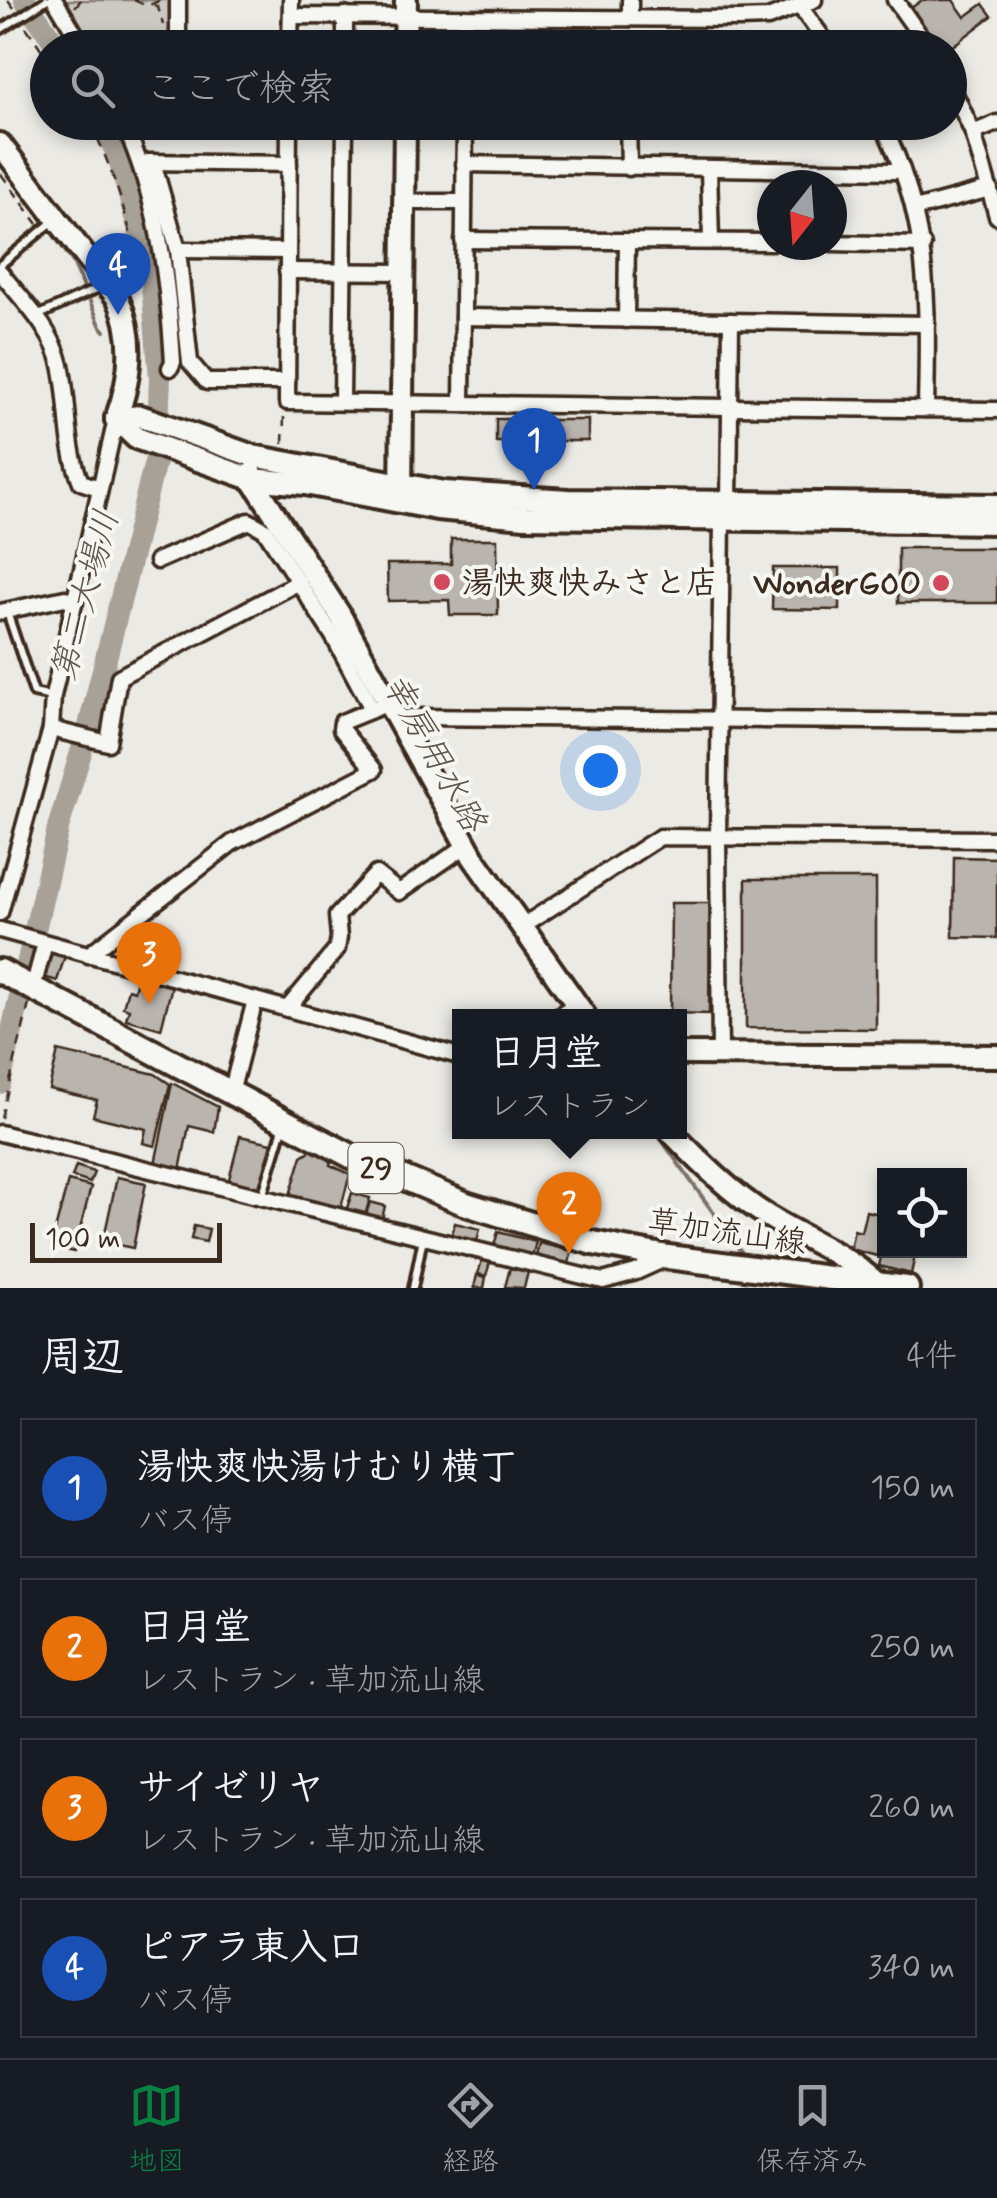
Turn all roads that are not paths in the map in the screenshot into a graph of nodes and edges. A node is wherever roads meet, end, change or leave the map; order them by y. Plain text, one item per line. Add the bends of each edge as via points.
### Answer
1 (55, 0) edge
2 (178, 0) edge
3 (630, 0) edge
4 (814, 0) edge
5 (894, 0) edge
6 (42, 3) edge
7 (799, 6) junction
8 (291, 8) edge
9 (406, 8) edge
10 (346, 15) junction
11 (464, 16) junction
12 (630, 18) junction
13 (0, 30) edge
14 (73, 30) edge
15 (178, 30) edge
16 (346, 30) edge
17 (464, 30) edge
18 (817, 30) edge
19 (915, 30) edge
20 (967, 121) edge
21 (997, 123) edge
22 (973, 134) junction
23 (134, 140) edge
24 (289, 140) edge
25 (344, 140) edge
26 (405, 140) edge
27 (465, 140) edge
28 (628, 140) edge
29 (889, 140) edge
30 (0, 144) edge
31 (148, 162) junction
32 (288, 164) junction
33 (464, 164) junction
34 (629, 168) junction
35 (901, 168) junction
36 (709, 169) junction
37 (990, 190) junction
38 (404, 202) junction
39 (463, 202) junction
40 (915, 209) junction
41 (997, 216) edge
42 (50, 224) junction
43 (463, 240) junction
44 (627, 242) junction
45 (711, 242) junction
46 (757, 242) edge
47 (847, 244) edge
48 (923, 245) junction
49 (178, 250) junction
50 (288, 251) junction
51 (0, 269) edge
52 (288, 271) junction
53 (344, 272) junction
54 (403, 272) junction
55 (106, 291) junction
56 (36, 316) junction
57 (462, 317) junction
58 (626, 320) junction
59 (731, 321) junction
60 (927, 324) junction
61 (170, 368) dead end
62 (287, 382) junction
63 (342, 402) junction
64 (401, 402) junction
65 (462, 403) junction
66 (730, 406) junction
67 (926, 409) junction
68 (997, 410) edge
69 (116, 419) junction
70 (252, 456) junction
71 (252, 479) junction
72 (99, 488) junction
73 (401, 495) junction
74 (997, 505) edge
75 (725, 511) junction
76 (997, 522) edge
77 (157, 561) dead end
78 (299, 582) junction
79 (75, 602) junction
80 (3, 612) edge
81 (53, 698) junction
82 (386, 711) junction
83 (720, 720) junction
84 (997, 722) edge
85 (57, 730) junction
86 (718, 837) junction
87 (997, 839) edge
88 (462, 848) junction
89 (0, 913) edge
90 (521, 927) junction
91 (0, 930) edge
92 (46, 943) junction
93 (88, 955) junction
94 (2, 972) edge
95 (33, 988) junction
96 (255, 1000) junction
97 (287, 1009) junction
98 (569, 1009) edge
99 (452, 1054) edge
100 (687, 1054) edge
101 (720, 1054) junction
102 (997, 1056) edge
103 (231, 1094) junction
104 (285, 1122) junction
105 (0, 1133) edge
106 (679, 1139) edge
107 (262, 1197) junction
108 (424, 1237) junction
109 (668, 1257) junction
110 (607, 1284) edge
111 (879, 1285) junction
112 (413, 1288) edge
113 (907, 1288) edge

1 - 14 street
2 - 15 street
3 - 12 street
4 - 7 street
5 - 19 street
6 - 13 lane
7 - 12 street via 768,18
7 - 18 street
8 - 10 street
9 - 10 street
9 - 11 street
10 - 16 street
11 - 12 street
11 - 17 street
20 - 22 street
21 - 22 street
22 - 37 street
23 - 31 street
24 - 32 street
25 - 53 street
26 - 38 street
27 - 33 street
28 - 34 street
29 - 35 street
30 - 42 street
31 - 32 street
31 - 49 street
31 - 61 street via 165,260
32 - 50 street
33 - 34 street
33 - 39 street
34 - 36 street
35 - 36 street
35 - 40 street
36 - 45 street
37 - 40 street
37 - 41 street
38 - 39 street
38 - 54 street
39 - 43 street
40 - 48 street
42 - 51 lane
42 - 55 street
43 - 44 street
43 - 57 street
44 - 45 street
44 - 58 street
45 - 46 street
47 - 48 street
48 - 60 street
49 - 50 street
49 - 62 street via 190,362 203,380
50 - 52 street
51 - 56 street
52 - 53 street
52 - 62 street
53 - 54 street
53 - 63 street
54 - 64 street
55 - 56 lane
55 - 69 street via 131,336
56 - 72 street via 60,360 71,458 81,482
57 - 58 street
57 - 65 street
58 - 59 street
59 - 60 street
59 - 66 street
60 - 67 street
62 - 63 street via 287,402
63 - 64 street
64 - 65 street
64 - 73 street
65 - 66 street
66 - 67 street
66 - 75 street
67 - 68 street
69 - 70 street via 140,416
69 - 71 street via 136,438
69 - 72 street
70 - 71 street
70 - 73 street
71 - 73 street
71 - 82 street via 340,615
72 - 79 street
73 - 75 street via 510,516
74 - 75 street
75 - 76 street
75 - 83 street
77 - 78 street via 249,521 265,530
78 - 82 street
78 - 85 street via 119,676 108,743
79 - 80 street via 65,598
79 - 81 street
80 - 81 lane via 34,693
81 - 85 street
82 - 83 street via 410,717
82 - 88 street
82 - 93 street via 342,722 374,770 232,843
83 - 84 street
83 - 86 street
85 - 89 street
86 - 87 street
86 - 90 street via 660,837
86 - 101 street
88 - 90 street
88 - 97 street via 400,892 376,874 336,916 337,949
90 - 98 street
91 - 92 street
92 - 93 street
92 - 95 street
93 - 96 street
94 - 95 main road, 草加流山線 / 29
95 - 103 main road, 草加流山線 / 29
96 - 97 street
96 - 103 street
97 - 99 street
100 - 101 street
101 - 102 street
103 - 104 main road, 草加流山線 / 29
104 - 107 lane
104 - 109 main road, 草加流山線 / 29 via 466,1204
105 - 107 street
106 - 111 street via 762,1212 858,1265
107 - 108 street
108 - 110 street
108 - 112 lane
109 - 110 street
109 - 111 main road, 草加流山線 / 29
111 - 113 main road, 草加流山線 / 29

